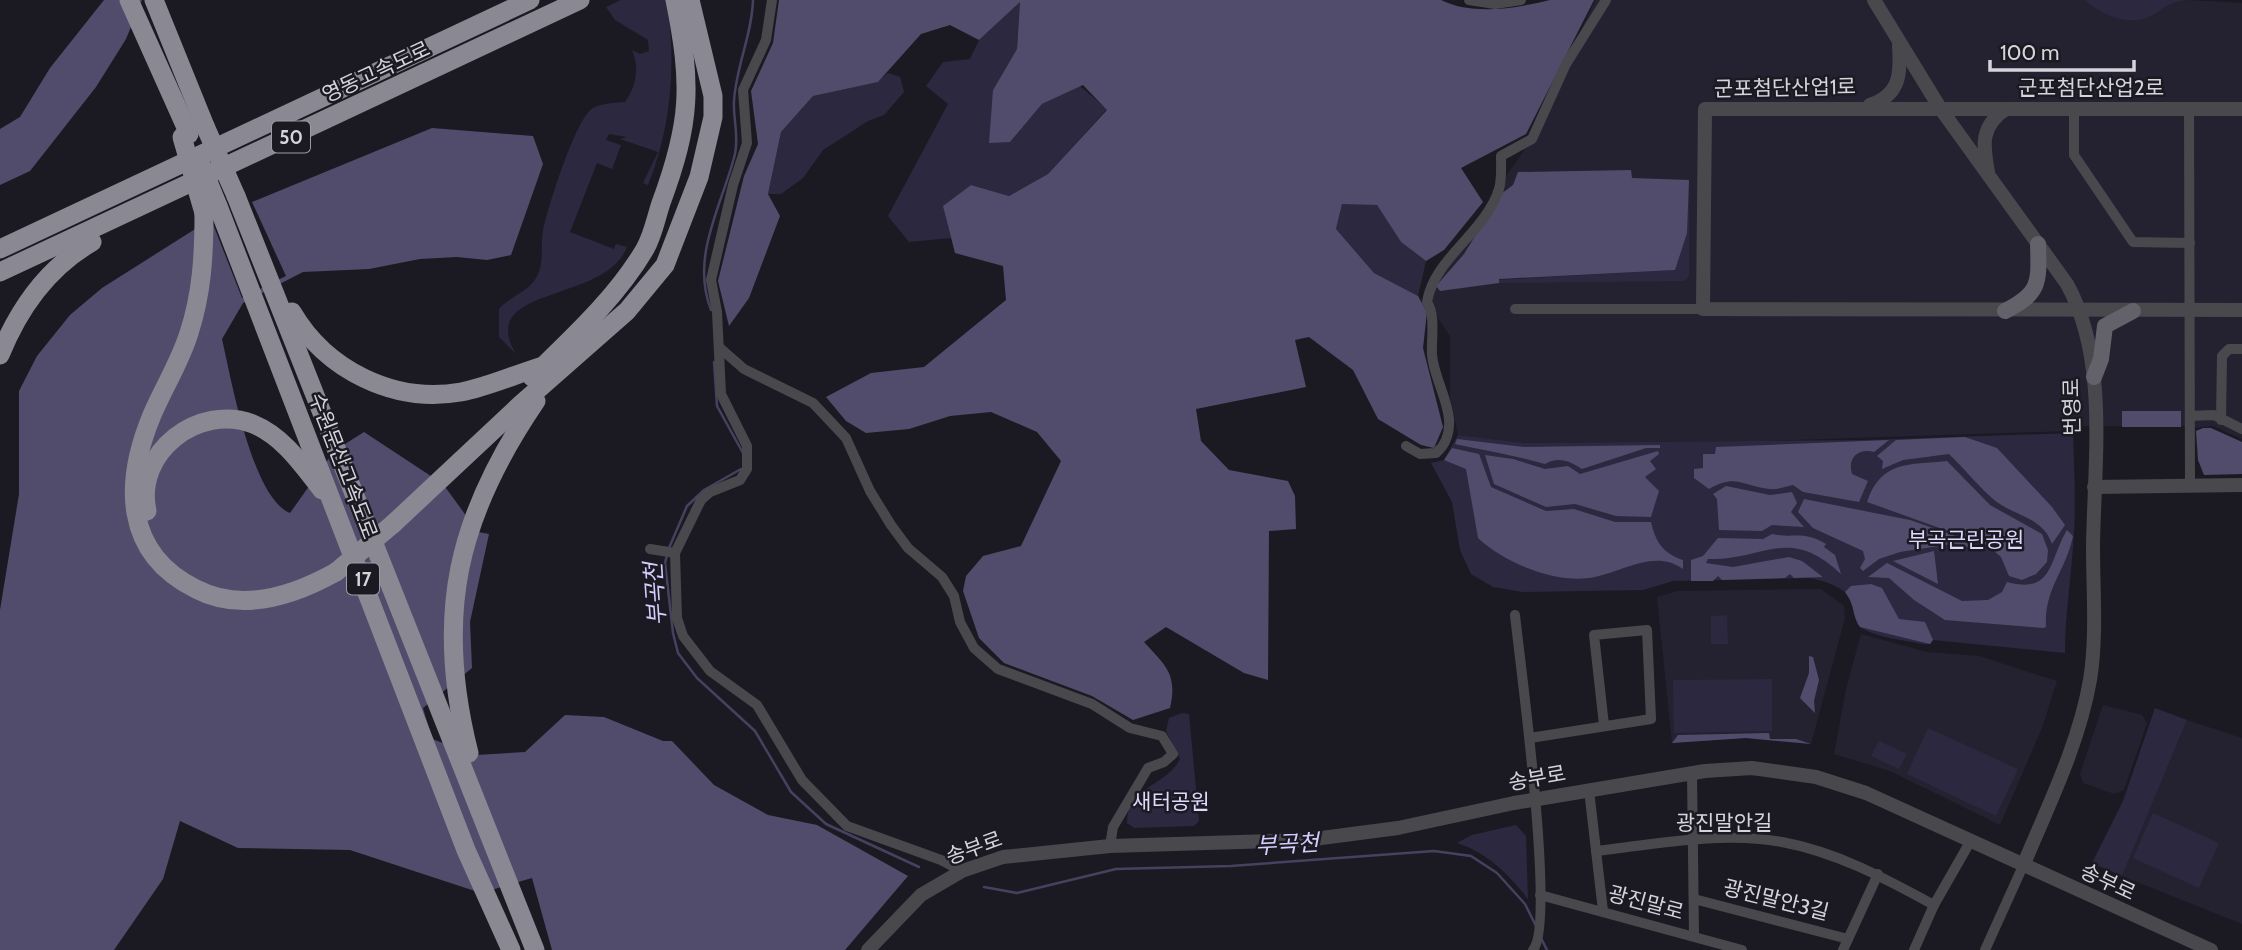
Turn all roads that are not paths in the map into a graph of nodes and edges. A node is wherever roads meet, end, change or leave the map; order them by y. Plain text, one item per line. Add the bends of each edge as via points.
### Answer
1 (129, 0) edge
2 (154, 0) edge
3 (530, 0) edge
4 (580, 0) edge
5 (675, 0) edge
6 (690, 0) edge
7 (772, 0) edge
8 (1469, 0) edge
9 (1521, 0) edge
10 (1606, 0) edge
11 (1874, 0) edge
12 (1899, 45) junction
13 (1861, 108) junction
14 (1940, 108) junction
15 (2006, 109) junction
16 (2189, 109) junction
17 (2242, 109) edge
18 (2074, 110) junction
19 (192, 133) junction
20 (1989, 177) junction
21 (202, 180) junction
22 (211, 209) junction
23 (2190, 243) junction
24 (2038, 244) junction
25 (0, 249) edge
26 (260, 257) junction
27 (0, 272) edge
28 (1515, 309) dead end
29 (1703, 309) junction
30 (2191, 310) junction
31 (2242, 310) edge
32 (2005, 311) junction
33 (2080, 311) junction
34 (2133, 311) junction
35 (720, 348) junction
36 (2242, 349) edge
37 (0, 355) edge
38 (549, 370) junction
39 (2094, 377) junction
40 (2190, 416) junction
41 (2221, 420) junction
42 (2242, 429) edge
43 (1406, 446) dead end
44 (2242, 485) edge
45 (2094, 486) junction
46 (2190, 486) junction
47 (335, 506) junction
48 (650, 549) dead end
49 (674, 553) junction
50 (334, 568) junction
51 (1515, 615) dead end
52 (1604, 725) junction
53 (1530, 738) junction
54 (1692, 773) junction
55 (1589, 790) junction
56 (1536, 800) junction
57 (489, 828) junction
58 (1693, 840) junction
59 (1970, 842) junction
60 (1110, 846) junction
61 (1596, 851) junction
62 (2023, 866) junction
63 (962, 871) junction
64 (1878, 874) junction
65 (1693, 899) junction
66 (1540, 901) junction
67 (1934, 905) junction
68 (1603, 911) junction
69 (1694, 936) junction
70 (1845, 945) edge
71 (1536, 947) edge
72 (511, 950) edge
73 (535, 950) edge
74 (868, 950) edge
75 (1742, 950) edge
76 (1914, 950) edge
77 (1985, 950) edge
78 (2211, 950) edge

1 - 19 highway, 수원문산고속도로 / 17
2 - 19 highway, 수원문산고속도로 / 17
3 - 25 highway, 영동고속도로 / 50
4 - 21 highway, 영동고속도로 / 50
5 - 38 highway via 685,49 688,107 680,152 646,246 624,281
6 - 38 highway via 713,96 713,117 699,177 665,265 627,311
7 - 35 street via 766,40 743,89 747,143 711,280
8 - 9 street via 1495,4
10 - 43 street via 1566,64 1532,139 1502,156 1499,189 1475,230 1430,285 1430,334 1434,369 1449,418 1447,436 1436,453 1420,454
11 - 12 street, 번영로
12 - 13 street via 1901,70 1896,88 1884,100
12 - 14 street, 번영로
13 - 14 street, 군포첨단산업1로
13 - 29 street, 군포첨단산업1로 via 1705,109
14 - 15 street, 군포첨단산업2로
14 - 20 street, 번영로
15 - 18 street, 군포첨단산업2로
15 - 20 street via 1985,132
16 - 17 street, 군포첨단산업2로
16 - 18 street, 군포첨단산업2로
16 - 23 street
18 - 23 street via 2074,155 2133,242
19 - 22 highway, 수원문산고속도로 / 17, bridge
19 - 26 highway, 수원문산고속도로 / 17, bridge via 236,196
20 - 24 street, 번영로
21 - 27 highway, 영동고속도로 / 50
21 - 37 highway via 71,254 41,282 12,325
22 - 47 highway, 수원문산고속도로 / 17
22 - 50 highway via 199,300 183,352 152,416 134,477 140,532 152,555 188,585 214,599 265,599 310,587
23 - 30 street
24 - 32 main road via 2035,290 2024,302
24 - 33 street, 번영로
26 - 38 highway via 302,330 336,362 376,385 429,395 462,392
26 - 57 highway, 수원문산고속도로 / 17
28 - 29 street
29 - 32 street
30 - 31 street
30 - 34 street
30 - 40 street
32 - 33 street
33 - 34 street
33 - 39 street, 번영로
34 - 39 main road via 2105,326
35 - 49 street via 721,394 747,446 747,469 740,480 701,500
35 - 60 street via 744,369 813,403 846,438 891,525 954,596 960,622 974,648 998,669 1092,704 1130,728 1162,736 1173,754 1148,768 1113,827
36 - 41 street via 2229,349 2222,356
38 - 50 highway
38 - 57 highway via 484,487 462,552 455,597 452,649 463,729
39 - 45 street, 번영로
40 - 41 street via 2214,415
40 - 46 street
41 - 42 street
44 - 46 street
45 - 46 street
45 - 62 street, 번영로 via 2090,680 2069,753
47 - 50 highway via 273,436 233,418 204,421 183,430 163,448 150,468 145,502 150,527 173,561 213,585 263,590
47 - 72 highway, 수원문산고속도로 / 17 via 466,850
48 - 49 street
49 - 63 street via 677,618 683,636 710,671 757,705 802,780 848,826
51 - 53 street
52 - 52 street via 1651,719 1647,630 1594,635
52 - 53 street
53 - 56 street
54 - 55 street, 송부로
54 - 58 street
54 - 59 street, 송부로 via 1752,768 1816,777 1866,793
55 - 56 street, 송부로
55 - 61 street
56 - 60 street, 송부로 via 1398,828 1306,840
56 - 66 street
57 - 73 highway, 수원문산고속도로 / 17
58 - 61 street, 광진말안길
58 - 64 street, 광진말안길 via 1782,842
58 - 65 street
59 - 62 street, 송부로
59 - 67 street
60 - 63 street, 송부로 via 1003,857
61 - 68 street
62 - 77 street
62 - 78 street, 송부로
63 - 74 street, 송부로 via 921,895
64 - 67 street, 광진말안길
64 - 70 street
65 - 69 street
65 - 70 street, 광진말안3길
66 - 68 street, 광진말로
66 - 71 street
67 - 76 street
68 - 69 street, 광진말로
69 - 75 street, 광진말로

